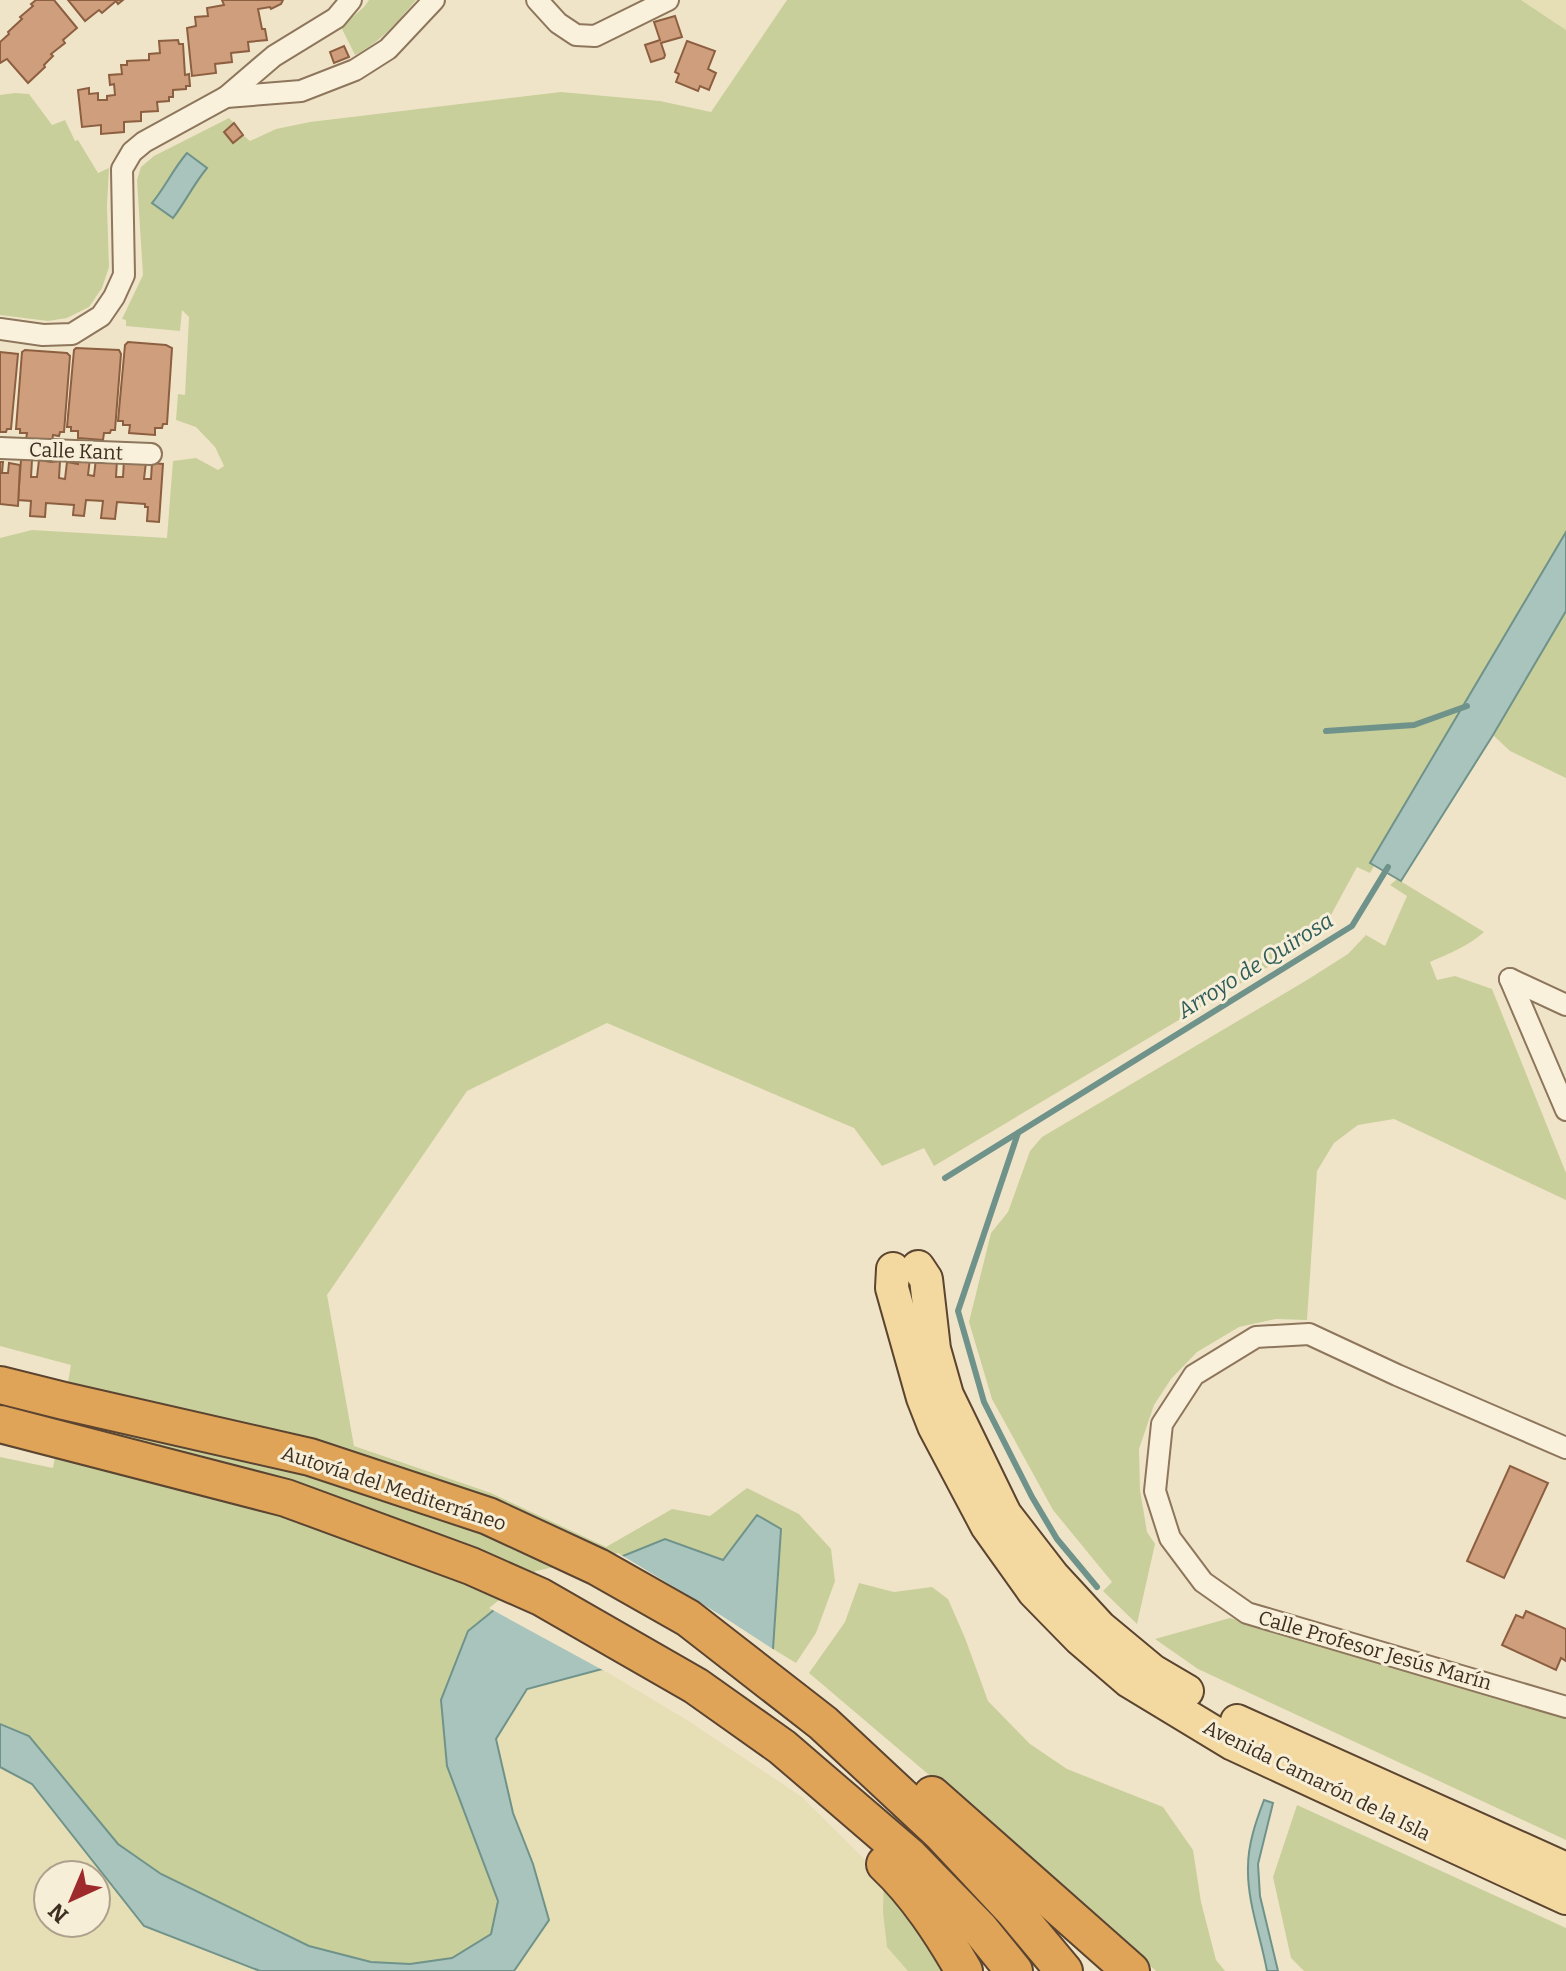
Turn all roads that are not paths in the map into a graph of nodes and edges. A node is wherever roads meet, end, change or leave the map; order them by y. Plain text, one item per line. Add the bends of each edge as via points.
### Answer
1 (351, 0) edge
2 (434, 0) edge
3 (537, 0) edge
4 (668, 0) edge
5 (226, 97) junction
6 (0, 329) edge
7 (0, 448) edge
8 (151, 454) dead end
9 (1566, 1005) edge
10 (1566, 1110) edge
11 (0, 1385) edge
12 (0, 1424) edge
13 (1566, 1448) edge
14 (1566, 1707) edge
15 (949, 1824) junction
16 (901, 1864) junction
17 (1566, 1869) edge
18 (1566, 1898) edge
19 (964, 1971) edge
20 (1014, 1971) edge
21 (1064, 1971) edge
22 (1131, 1971) edge

1 - 5 street via 336,18 274,56
2 - 5 street via 388,49 355,70 301,91
3 - 4 street via 576,35 595,36
5 - 6 street via 144,142 122,169 124,275 101,316 72,334
7 - 8 street, Calle Kant
9 - 10 street via 1510,979
11 - 15 highway, Autovía del Mediterráneo via 310,1457 488,1516 598,1567 688,1618
12 - 16 highway via 286,1498 415,1545 616,1659 729,1734
13 - 14 street, Calle Profesor Jesús Marín via 1309,1334 1256,1337 1194,1375 1162,1424 1155,1491 1170,1538 1203,1582 1247,1613
15 - 21 highway, Autovía del Mediterráneo
15 - 22 highway
16 - 19 highway
16 - 20 highway via 980,1929
17 - 18 main road, Avenida Camarón de la Isla via 1243,1724 1153,1671 1100,1627 1005,1514 947,1395 934,1349 926,1279 905,1268 892,1288 934,1426 987,1526 1034,1592 1079,1638 1129,1681 1233,1744

